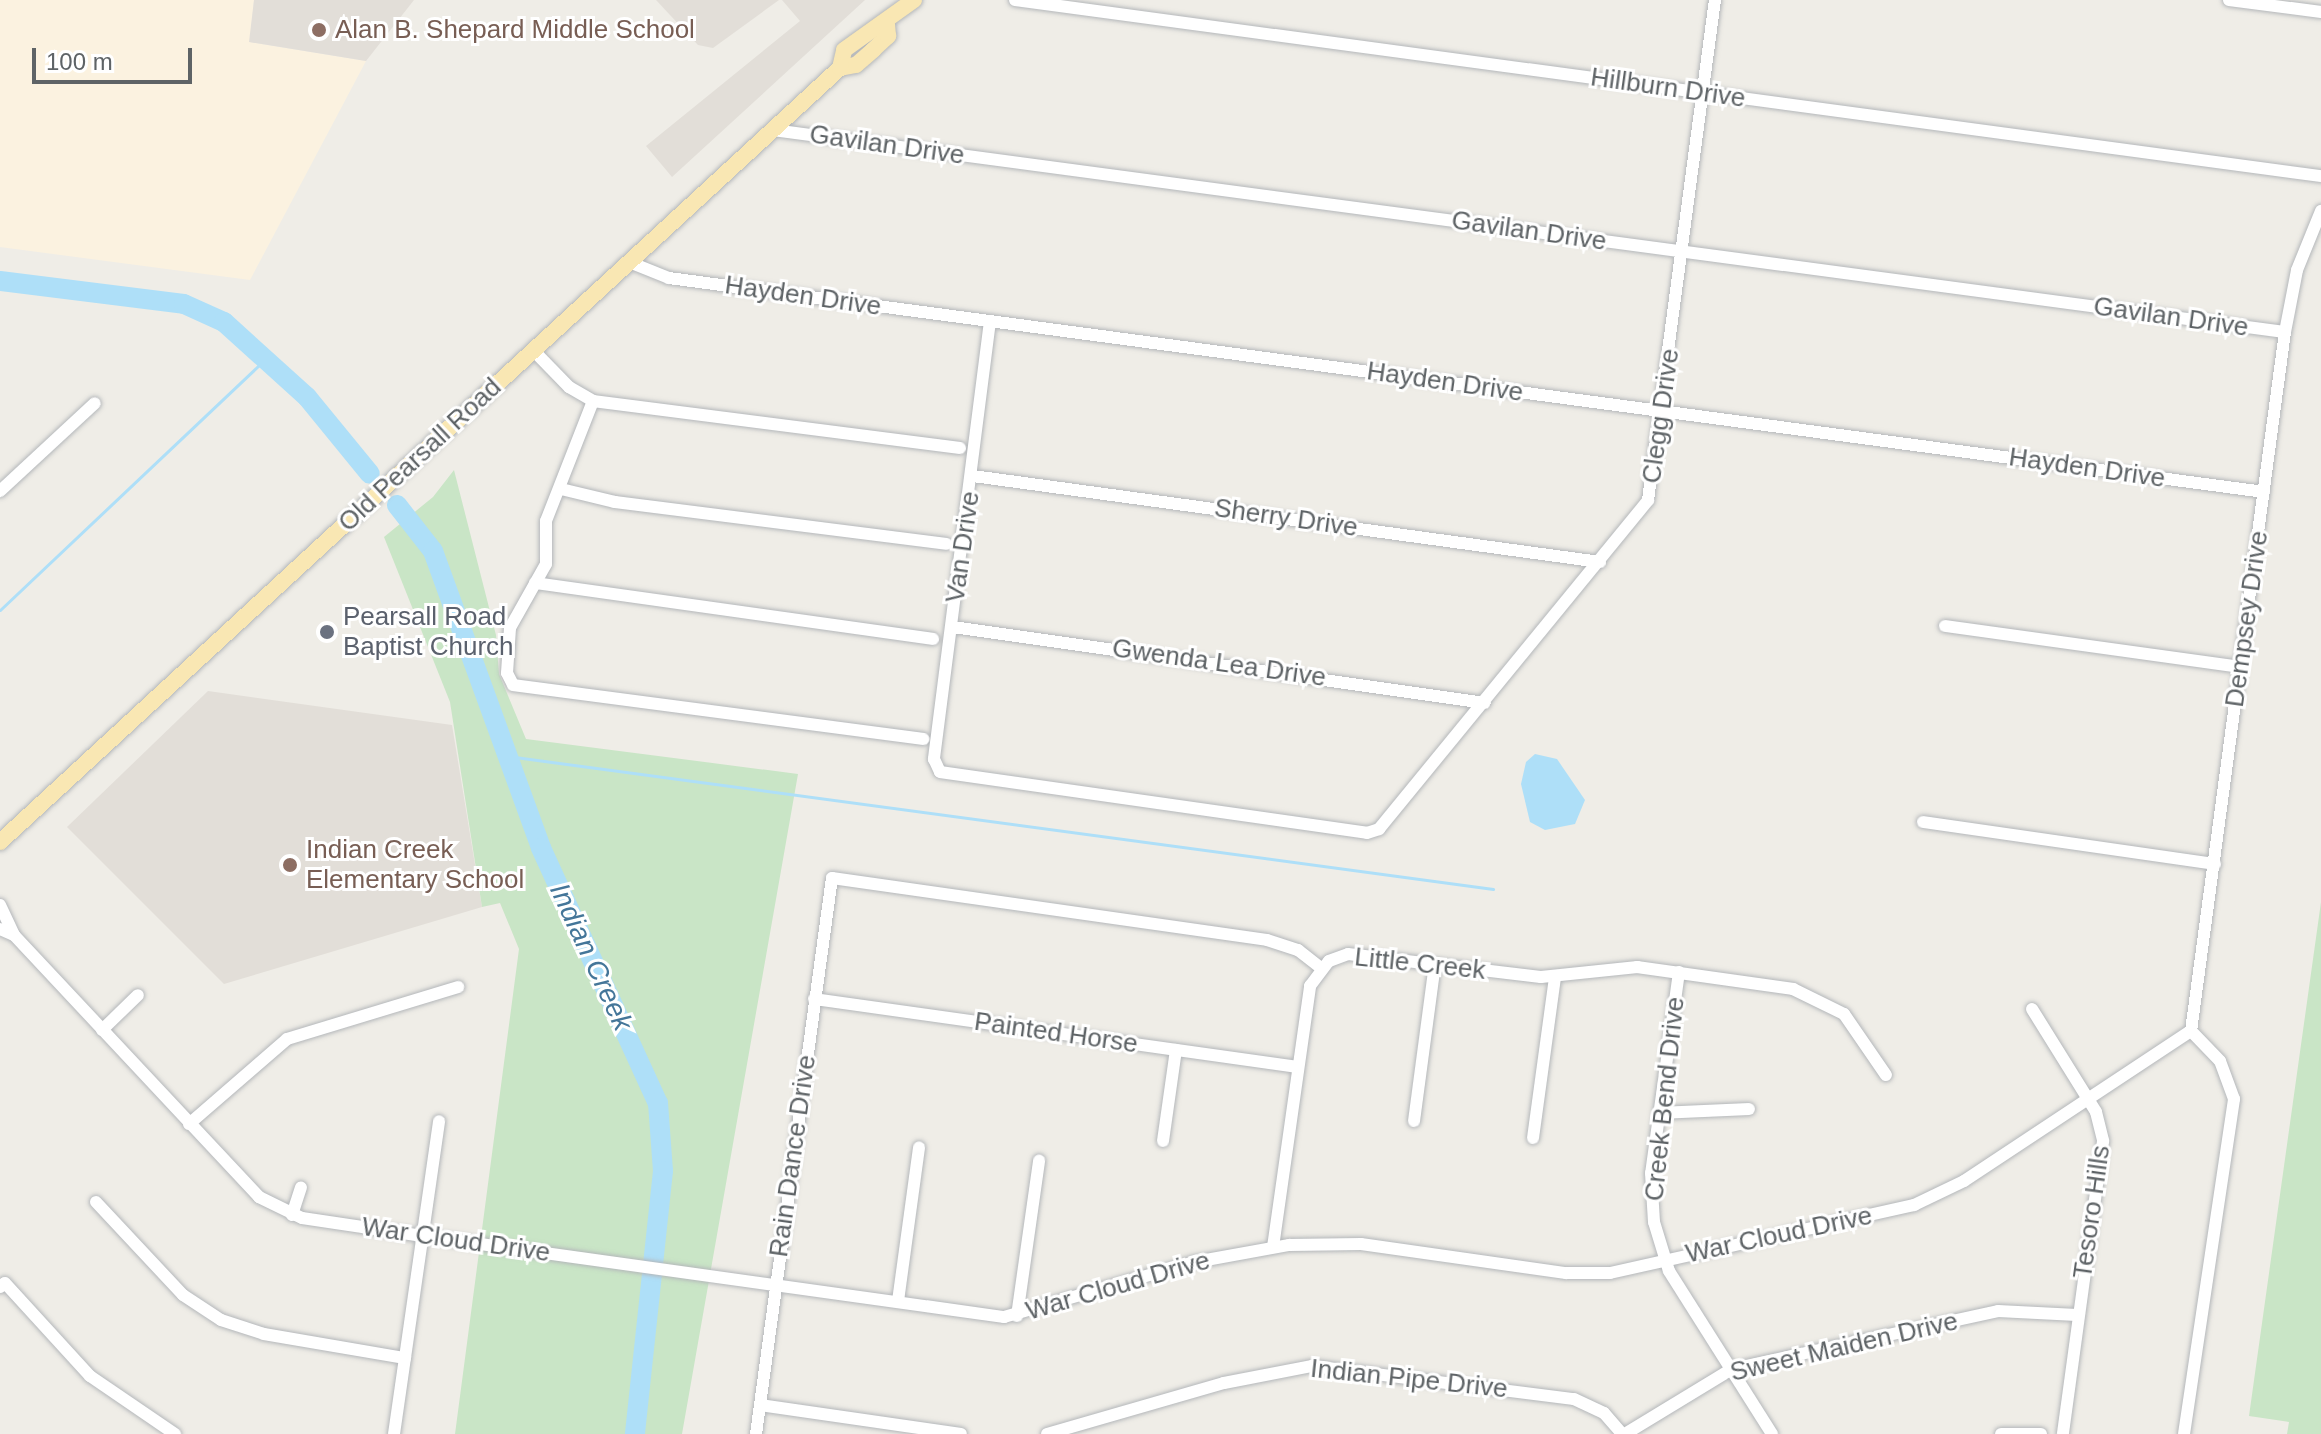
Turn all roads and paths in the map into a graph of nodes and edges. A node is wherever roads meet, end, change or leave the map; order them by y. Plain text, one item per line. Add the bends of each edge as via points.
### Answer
1 (914, 0) edge
2 (1015, 0) edge
3 (1715, 0) edge
4 (2229, 0) edge
5 (2321, 12) edge
6 (1704, 93) junction
7 (773, 130) junction
8 (2321, 176) edge
9 (2321, 211) edge
10 (1683, 252) junction
11 (629, 262) junction
12 (990, 321) junction
13 (2285, 332) junction
14 (533, 350) junction
15 (593, 401) junction
16 (95, 403) dead end
17 (1662, 411) junction
18 (960, 448) dead end
19 (973, 476) junction
20 (561, 489) junction
21 (0, 491) edge
22 (2264, 492) junction
23 (946, 544) dead end
24 (1600, 562) junction
25 (535, 583) junction
26 (1945, 626) dead end
27 (953, 627) junction
28 (933, 639) dead end
29 (2240, 667) junction
30 (1485, 703) junction
31 (923, 739) dead end
32 (1923, 822) dead end
33 (1375, 831) joint
34 (0, 842) edge
35 (2215, 864) junction
36 (832, 878) joint
37 (0, 905) edge
38 (0, 929) edge
39 (14, 935) junction
40 (1435, 964) junction
41 (1321, 968) junction
42 (1679, 972) junction
43 (1555, 977) junction
44 (458, 987) dead end
45 (138, 995) dead end
46 (814, 999) junction
47 (2032, 1009) dead end
48 (102, 1030) junction
49 (2191, 1031) junction
50 (1176, 1050) junction
51 (1297, 1067) junction
52 (1886, 1075) dead end
53 (2087, 1100) junction
54 (1749, 1109) dead end
55 (1659, 1113) junction
56 (439, 1121) dead end
57 (1414, 1121) dead end
58 (189, 1124) junction
59 (1533, 1138) dead end
60 (1163, 1141) dead end
61 (919, 1147) dead end
62 (1039, 1161) dead end
63 (301, 1187) dead end
64 (96, 1202) dead end
65 (292, 1215) junction
66 (423, 1236) junction
67 (1273, 1247) junction
68 (1664, 1260) junction
69 (776, 1284) junction
70 (3, 1285) edge
71 (898, 1301) junction
72 (2077, 1315) junction
73 (1017, 1316) junction
74 (405, 1358) junction
75 (1732, 1369) junction
76 (760, 1405) junction
77 (175, 1434) edge
78 (394, 1434) edge
79 (756, 1434) edge
80 (961, 1434) edge
81 (1047, 1434) edge
82 (1624, 1434) edge
83 (1772, 1434) edge
84 (2001, 1434) edge
85 (2041, 1434) edge
86 (2063, 1434) edge
87 (2184, 1434) edge

1 - 7 main road, Old Pearsall Road via 887,24 881,43 856,65 840,68
2 - 6 street, Hillburn Drive
3 - 6 street, Clegg Drive
4 - 5 street
6 - 8 street, Hillburn Drive
6 - 10 street, Clegg Drive
7 - 10 street, Gavilan Drive
7 - 11 main road, Old Pearsall Road
9 - 13 street, Dempsey Drive via 2297,270
10 - 13 street, Gavilan Drive
10 - 17 street, Clegg Drive
11 - 12 street, Hayden Drive via 669,278
11 - 14 main road, Old Pearsall Road
12 - 17 street, Hayden Drive
12 - 19 street, Van Drive
13 - 22 street, Dempsey Drive
14 - 15 street
14 - 34 main road, Old Pearsall Road
15 - 18 street
15 - 20 street
16 - 21 street
17 - 22 street, Hayden Drive
17 - 24 street, Clegg Drive via 1648,500
19 - 24 street, Sherry Drive
19 - 27 street, Van Drive
20 - 23 street
20 - 25 street via 546,521 546,564
22 - 29 street, Dempsey Drive
24 - 30 street, Clegg Drive
25 - 28 street
25 - 31 street via 510,628 507,673 513,685
26 - 29 street
27 - 30 street, Gwenda Lea Drive
27 - 33 street, Van Drive via 934,759 940,772
29 - 35 street, Dempsey Drive
30 - 33 street, Clegg Drive
32 - 35 street
35 - 49 street, Dempsey Drive
36 - 41 street, Little Creek via 1267,940 1298,950
36 - 46 street, Rain Dance Drive
37 - 39 street, War Cloud Drive
38 - 39 street, War Cloud Drive
39 - 48 street, War Cloud Drive
40 - 41 street, Little Creek via 1358,953
40 - 43 street, Little Creek
40 - 57 street
41 - 51 street via 1307,996
42 - 43 street, Little Creek via 1620,968
42 - 52 street, Little Creek via 1815,996 1852,1022
42 - 55 street, Creek Bend Drive
43 - 59 street
44 - 58 street via 287,1039
45 - 48 street
46 - 50 street, Painted Horse
46 - 69 street, Rain Dance Drive
47 - 53 street, Tesoro Hills
48 - 58 street, War Cloud Drive
49 - 53 street, War Cloud Drive
49 - 87 street via 2226,1070 2234,1099
50 - 51 street, Painted Horse
50 - 60 street
51 - 67 street
53 - 68 street, War Cloud Drive via 1937,1197
53 - 72 street, Tesoro Hills via 2103,1141
54 - 55 street
55 - 68 street, Creek Bend Drive via 1651,1207
56 - 66 street
58 - 65 street, War Cloud Drive via 250,1190
61 - 71 street
62 - 73 street
63 - 65 street
64 - 74 street via 183,1295 221,1320 264,1334
65 - 66 street, War Cloud Drive
66 - 69 street, War Cloud Drive
66 - 74 street
67 - 68 street, War Cloud Drive via 1361,1244 1576,1273
67 - 73 street, War Cloud Drive via 1195,1262
68 - 75 street, Creek Bend Drive
69 - 71 street, War Cloud Drive
69 - 76 street, Rain Dance Drive
70 - 77 street via 90,1376
71 - 73 street, War Cloud Drive
72 - 75 street, Sweet Maiden Drive via 1998,1311
72 - 86 street, Tesoro Hills
74 - 78 street
75 - 82 street, Sweet Maiden Drive
75 - 83 street, Creek Bend Drive
76 - 79 street, Rain Dance Drive
76 - 80 street
81 - 82 street, Indian Pipe Drive via 1268,1372 1336,1366 1574,1399 1604,1413
84 - 85 street

